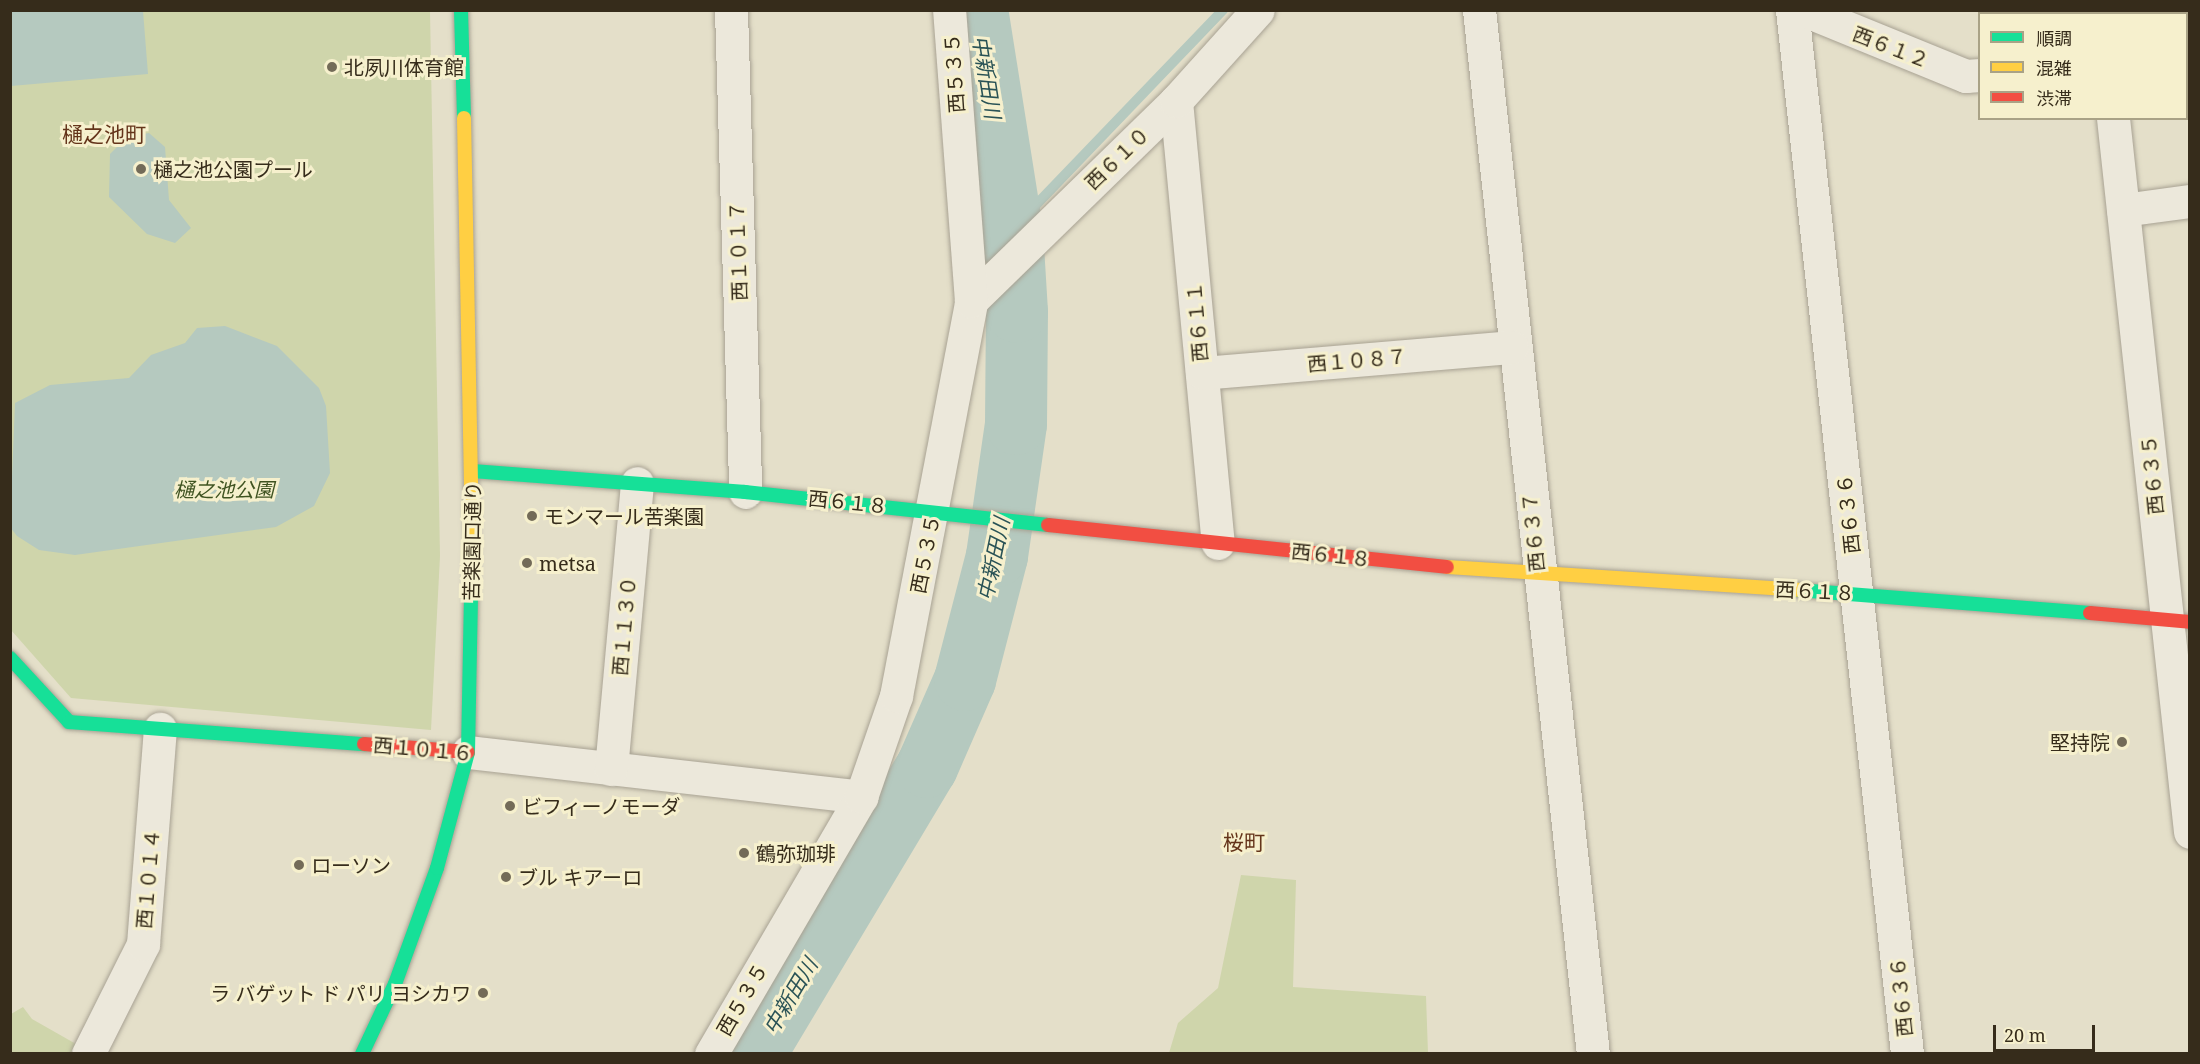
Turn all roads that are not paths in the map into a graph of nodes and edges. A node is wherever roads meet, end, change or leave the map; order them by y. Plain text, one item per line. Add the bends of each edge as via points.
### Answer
1 (461, 10) edge
2 (731, 10) edge
3 (949, 10) edge
4 (1258, 10) edge
5 (1479, 10) edge
6 (1792, 10) edge
7 (1804, 10) edge
8 (2188, 22) edge
9 (2190, 47) edge
10 (1978, 75) edge
11 (1176, 101) junction
12 (2113, 120) edge
13 (2190, 201) edge
14 (2123, 210) junction
15 (971, 301) junction
16 (1512, 346) junction
17 (1202, 373) junction
18 (473, 471) junction
19 (637, 483) junction
20 (745, 492) junction
21 (934, 511) junction
22 (1218, 543) junction
23 (1538, 578) junction
24 (1857, 593) junction
25 (2179, 622) edge
26 (10, 658) edge
27 (160, 729) junction
28 (468, 752) junction
29 (611, 769) junction
30 (861, 796) junction
31 (2190, 832) edge
32 (88, 1053) edge
33 (362, 1053) edge
34 (711, 1053) edge
35 (1593, 1053) edge
36 (1907, 1053) edge

1 - 18 street, 苦楽園口通り
2 - 20 street, 西１０１７
3 - 15 street, 西５３５
4 - 11 street, 西６１０
5 - 16 street, 西６３７
6 - 24 street, 西６３６
7 - 10 street, 西６１２ via 1956,72
8 - 9 street
11 - 15 street, 西６１０
11 - 17 street, 西６１１
12 - 14 street, 西６３５
13 - 14 street
14 - 25 street, 西６３５
15 - 21 street, 西５３５
16 - 17 street, 西１０８７
16 - 23 street, 西６３７
17 - 22 street, 西６１１
18 - 19 street, 西６１８
18 - 28 street, 苦楽園口通り
19 - 20 street, 西６１８
19 - 29 street, 西１１３０
20 - 21 street, 西６１８
21 - 22 street, 西６１８
21 - 30 street, 西５３５ via 896,696
22 - 23 street, 西６１８
23 - 24 street, 西６１８
23 - 35 street, 西６３７
24 - 25 street, 西６１８
24 - 36 street, 西６３６
25 - 31 street, 西６３５
26 - 27 street, 西１０１６ via 69,722
27 - 28 street, 西１０１６
27 - 32 street, 西１０１４ via 142,944
28 - 29 street, 西１０１６
28 - 33 street, 苦楽園口通り via 437,868 395,984
29 - 30 street, 西１０１６
30 - 34 street, 西５３５

